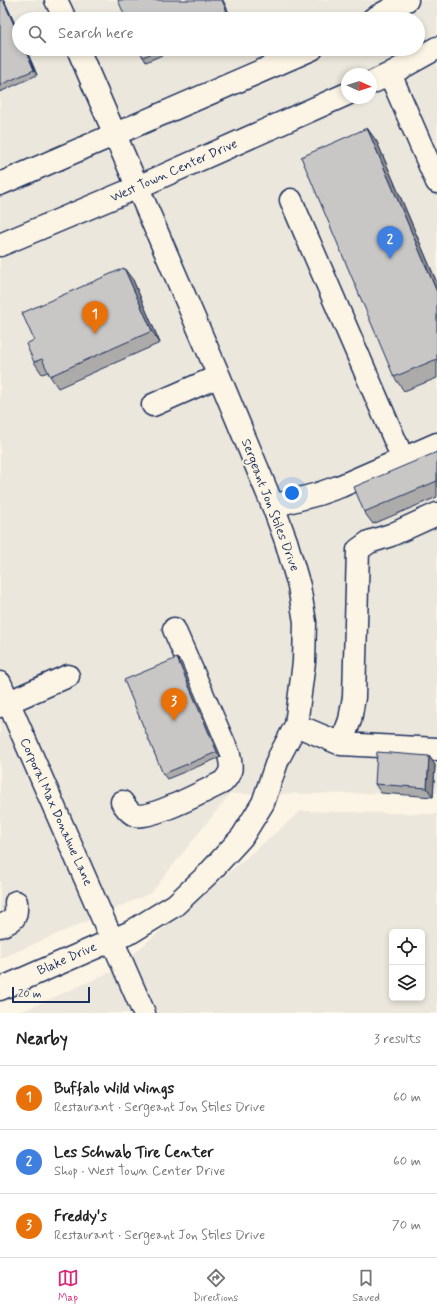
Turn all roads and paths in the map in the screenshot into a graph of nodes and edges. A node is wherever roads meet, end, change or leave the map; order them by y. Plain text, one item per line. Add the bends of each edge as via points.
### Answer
1 (56, 0) edge
2 (407, 0) edge
3 (62, 12) edge
4 (386, 12) edge
5 (437, 48) edge
6 (425, 54) edge
7 (81, 56) edge
8 (296, 56) edge
9 (422, 56) edge
10 (380, 78) edge
11 (341, 97) edge
12 (115, 135) junction
13 (437, 182) edge
14 (0, 184) edge
15 (138, 187) junction
16 (290, 200) dead end
17 (0, 245) edge
18 (219, 376) junction
19 (154, 405) dead end
20 (437, 444) edge
21 (403, 459) junction
22 (273, 506) junction
23 (437, 514) edge
24 (174, 629) dead end
25 (68, 676) dead end
26 (3, 697) edge
27 (296, 725) junction
28 (341, 744) junction
29 (437, 749) edge
30 (122, 802) dead end
31 (16, 902) dead end
32 (0, 926) edge
33 (112, 940) junction
34 (0, 989) edge
35 (144, 1013) edge

1 - 3 street
2 - 4 street
5 - 6 street
7 - 12 street, Sergeant Jon Stiles Drive
8 - 12 street
9 - 10 street
10 - 13 street
11 - 15 street, West Town Center Drive
12 - 14 street
12 - 15 street, Sergeant Jon Stiles Drive
15 - 17 street, West Town Center Drive
15 - 18 street, Sergeant Jon Stiles Drive
16 - 21 street
18 - 19 street
18 - 22 street, Sergeant Jon Stiles Drive
20 - 21 street
21 - 22 street via 341,486
22 - 27 street, Sergeant Jon Stiles Drive via 299,586 305,622 304,662
23 - 28 street via 392,535 369,542 358,550 354,697 350,720
24 - 30 street via 229,755 230,774 223,782 145,815 135,815
25 - 26 street
26 - 33 street, Corporal Max Donahue Lane
27 - 28 street
27 - 33 street, Sergeant Jon Stiles Drive via 278,759 263,803 242,837 175,905 131,932
28 - 29 street
31 - 32 street via 17,913 12,921
33 - 34 street, Blake Drive
33 - 35 street, Corporal Max Donahue Lane

